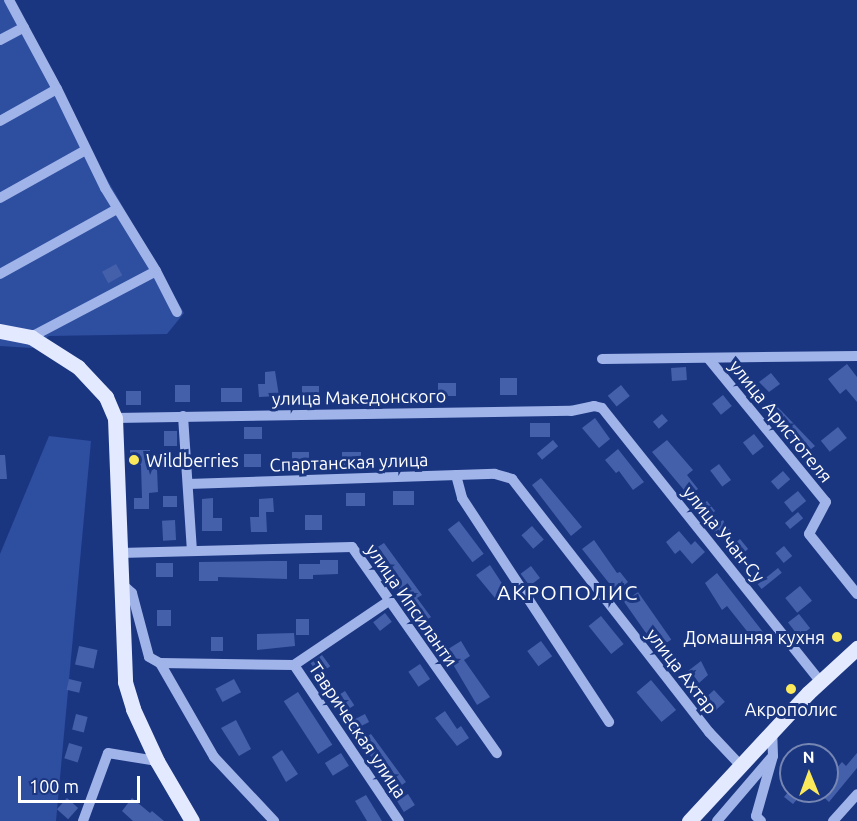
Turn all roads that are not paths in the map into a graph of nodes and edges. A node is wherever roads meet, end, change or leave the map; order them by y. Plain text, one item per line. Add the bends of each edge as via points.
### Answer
1 (9, 0) edge
2 (24, 27) junction
3 (0, 40) edge
4 (57, 89) junction
5 (0, 121) edge
6 (86, 150) junction
7 (0, 198) edge
8 (117, 209) junction
9 (156, 271) junction
10 (0, 273) edge
11 (177, 312) dead end
12 (0, 331) edge
13 (31, 337) junction
14 (857, 356) edge
15 (708, 358) junction
16 (602, 359) dead end
17 (602, 408) joint
18 (183, 416) junction
19 (115, 418) junction
20 (456, 475) junction
21 (512, 480) joint
22 (188, 484) junction
23 (192, 550) junction
24 (120, 553) junction
25 (123, 585) junction
26 (857, 594) edge
27 (389, 601) junction
28 (857, 648) edge
29 (160, 663) junction
30 (294, 665) junction
31 (820, 681) junction
32 (609, 722) dead end
33 (772, 732) junction
34 (497, 753) dead end
35 (773, 756) junction
36 (157, 761) junction
37 (741, 766) junction
38 (857, 795) edge
39 (83, 821) edge
40 (192, 821) edge
41 (274, 821) edge
42 (399, 821) edge
43 (689, 821) edge
44 (717, 821) edge
45 (761, 821) edge
46 (833, 821) edge

1 - 2 street
2 - 3 street
2 - 4 street
4 - 5 street
4 - 6 street
6 - 7 street
6 - 8 street
8 - 9 street
8 - 10 street
9 - 11 street
9 - 13 street
12 - 13 main road
13 - 19 main road via 92,380 106,397
14 - 15 street
15 - 16 street
15 - 26 street, улица Аристотеля via 826,502 809,534
17 - 18 street, улица Македонского
17 - 31 street, улица Учан-Су
18 - 19 street, улица Македонского
18 - 22 street
19 - 24 main road
20 - 21 street, Спартанская улица via 495,474
20 - 22 street, Спартанская улица
20 - 32 street via 462,498
21 - 37 street, улица Ахтар via 709,732
22 - 23 street
23 - 24 street, улица Ипсиланти
23 - 27 street, улица Ипсиланти via 352,547
24 - 25 main road
25 - 29 street via 132,593 149,657
25 - 36 main road via 125,682
27 - 30 street
27 - 34 street, улица Ипсиланти
28 - 31 main road
29 - 30 street, Таврическая улица
29 - 41 street via 214,757
30 - 42 street, Таврическая улица
31 - 33 main road
33 - 35 street
33 - 37 main road
35 - 44 street
35 - 45 street via 756,816
36 - 39 street via 108,753
36 - 40 main road
37 - 43 main road
38 - 46 street

